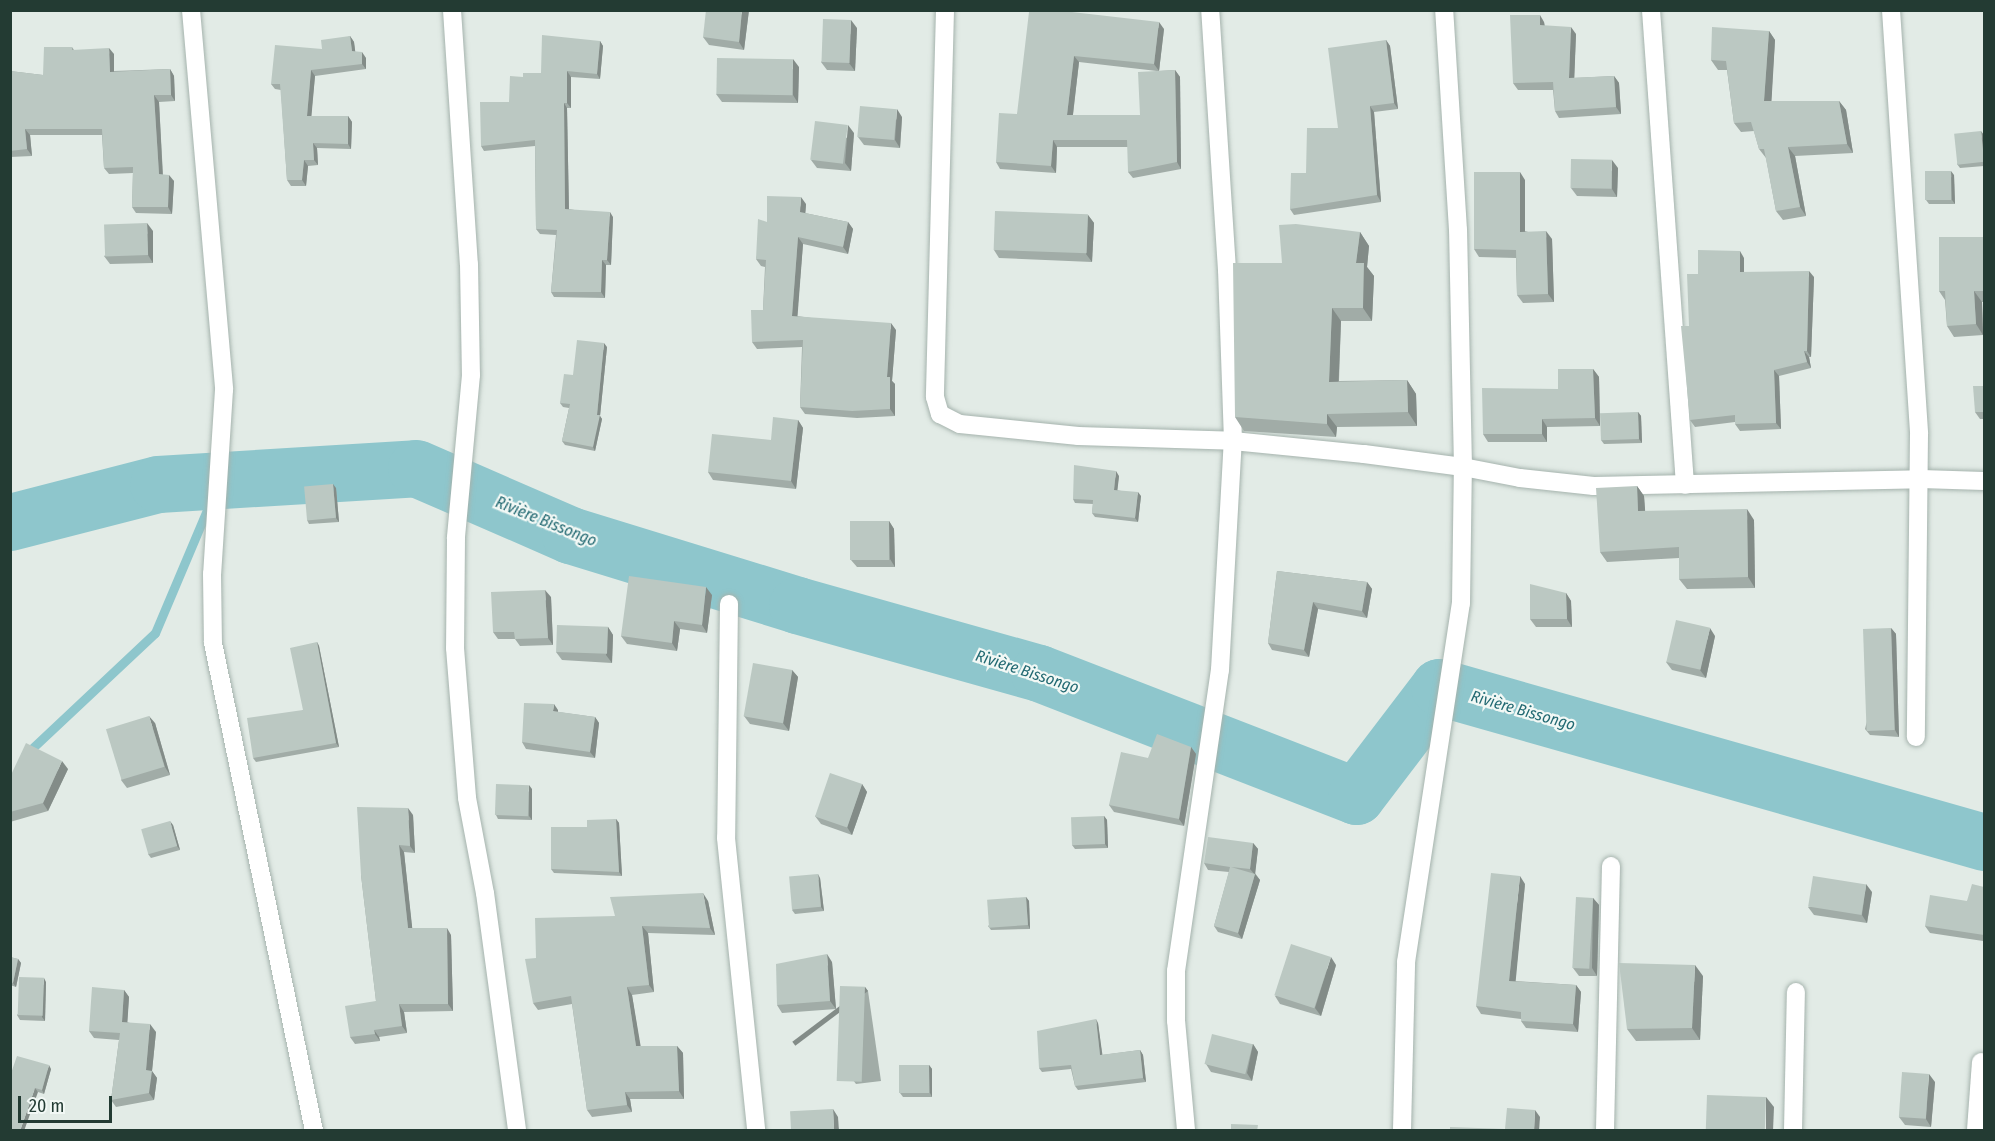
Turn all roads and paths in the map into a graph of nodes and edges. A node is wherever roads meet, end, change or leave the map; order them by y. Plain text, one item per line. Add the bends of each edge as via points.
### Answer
1 (191, 10) edge
2 (452, 10) edge
3 (945, 10) edge
4 (1210, 10) edge
5 (1444, 10) edge
6 (1651, 10) edge
7 (1891, 10) edge
8 (1233, 441) junction
9 (1463, 467) junction
10 (1921, 479) junction
11 (1984, 482) edge
12 (1685, 485) junction
13 (729, 604) dead end
14 (1916, 737) dead end
15 (1611, 866) dead end
16 (1796, 992) dead end
17 (1981, 1062) dead end
18 (314, 1131) edge
19 (517, 1131) edge
20 (756, 1131) edge
21 (1186, 1131) edge
22 (1402, 1131) edge
23 (1605, 1131) edge
24 (1792, 1131) edge
25 (1976, 1131) edge

1 - 18 street via 224,390 212,574 213,644
2 - 19 street via 469,264 471,375 456,538 455,648 467,798 485,893
3 - 8 street via 935,397 940,414 960,424 1041,433
4 - 8 street via 1227,270
5 - 9 street via 1458,230
6 - 12 street
7 - 10 street
8 - 9 street
8 - 21 street via 1220,670 1176,971 1176,1022
9 - 12 street via 1594,486
9 - 22 street via 1461,603 1406,962
10 - 11 street
10 - 12 street
10 - 14 street
13 - 20 street via 726,838
15 - 23 street
16 - 24 street
17 - 25 street

